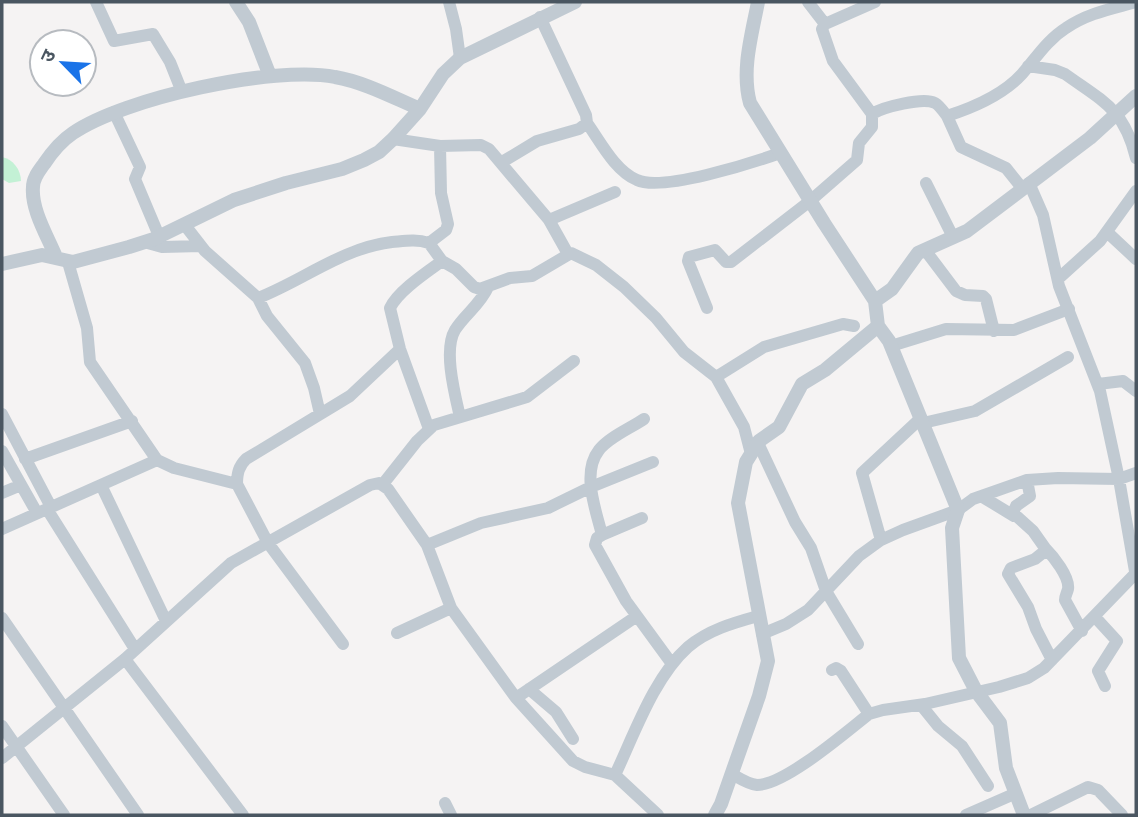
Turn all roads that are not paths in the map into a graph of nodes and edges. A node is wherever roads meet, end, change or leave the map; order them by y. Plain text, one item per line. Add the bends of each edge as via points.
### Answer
1 (96, 2) edge
2 (236, 2) edge
3 (449, 2) edge
4 (575, 2) edge
5 (758, 2) edge
6 (808, 2) edge
7 (874, 2) edge
8 (1136, 2) edge
9 (555, 6) edge
10 (540, 17) junction
11 (825, 24) junction
12 (460, 58) junction
13 (1028, 66) junction
14 (270, 76) junction
15 (182, 92) junction
16 (1136, 96) edge
17 (419, 109) junction
18 (1117, 112) junction
19 (114, 113) junction
20 (872, 114) junction
21 (947, 116) junction
22 (587, 123) junction
23 (393, 139) junction
24 (440, 146) junction
25 (780, 153) junction
26 (1136, 158) edge
27 (502, 162) junction
28 (926, 183) dead end
29 (1026, 185) junction
30 (1136, 191) edge
31 (615, 192) dead end
32 (810, 201) junction
33 (549, 220) junction
34 (184, 225) junction
35 (1107, 232) junction
36 (159, 236) junction
37 (953, 237) junction
38 (144, 242) junction
39 (429, 243) junction
40 (201, 246) junction
41 (925, 250) junction
42 (568, 254) junction
43 (62, 260) junction
44 (1136, 260) edge
45 (442, 261) junction
46 (2, 264) edge
47 (1058, 279) junction
48 (488, 286) junction
49 (258, 298) junction
50 (875, 301) junction
51 (707, 307) dead end
52 (1069, 309) junction
53 (854, 326) dead end
54 (878, 326) junction
55 (994, 331) junction
56 (891, 346) junction
57 (400, 349) junction
58 (1068, 357) dead end
59 (574, 361) dead end
60 (716, 376) junction
61 (1098, 384) junction
62 (1136, 391) edge
63 (2, 414) edge
64 (320, 414) junction
65 (460, 417) junction
66 (644, 419) dead end
67 (132, 421) junction
68 (922, 421) junction
69 (429, 429) junction
70 (754, 449) junction
71 (2, 451) edge
72 (25, 459) junction
73 (157, 460) junction
74 (653, 462) dead end
75 (1136, 473) edge
76 (1027, 480) junction
77 (1119, 480) junction
78 (237, 484) junction
79 (383, 484) junction
80 (21, 485) junction
81 (101, 485) junction
82 (591, 487) junction
83 (2, 493) edge
84 (981, 496) junction
85 (45, 509) junction
86 (958, 510) junction
87 (1014, 516) junction
88 (642, 518) dead end
89 (2, 529) edge
90 (601, 535) junction
91 (881, 540) junction
92 (268, 543) junction
93 (428, 545) junction
94 (1045, 548) junction
95 (1135, 576) edge
96 (826, 591) junction
97 (452, 608) junction
98 (637, 616) junction
99 (758, 616) junction
100 (1095, 617) junction
101 (2, 618) edge
102 (166, 621) junction
103 (1082, 631) junction
104 (397, 633) dead end
105 (762, 634) junction
106 (343, 644) dead end
107 (858, 644) dead end
108 (135, 649) junction
109 (125, 659) junction
110 (1052, 660) junction
111 (672, 664) junction
112 (832, 670) dead end
113 (1105, 686) dead end
114 (529, 689) junction
115 (976, 691) junction
116 (516, 698) junction
117 (921, 705) junction
118 (64, 708) junction
119 (869, 714) junction
120 (2, 726) edge
121 (573, 739) dead end
122 (16, 748) junction
123 (2, 758) edge
124 (732, 774) junction
125 (615, 775) junction
126 (988, 786) dead end
127 (1014, 794) junction
128 (64, 815) edge
129 (138, 815) edge
130 (243, 815) edge
131 (658, 815) edge
132 (715, 815) edge
133 (966, 815) edge
134 (1024, 815) edge
135 (1031, 815) edge
136 (1122, 815) edge

1 - 15 street via 114,41 153,34
2 - 14 street
3 - 12 street
4 - 9 street
5 - 25 street via 748,61 748,94
6 - 11 street
7 - 11 street
8 - 13 street via 1104,9 1064,28
9 - 10 street
10 - 12 street
10 - 22 street
11 - 20 street via 822,33 833,61
12 - 17 street
13 - 18 street via 1065,74
13 - 21 street via 1016,80 985,100
14 - 15 street
14 - 17 street via 335,77
15 - 19 street
16 - 18 street
17 - 23 street
18 - 26 street via 1130,134
18 - 29 street
19 - 36 street via 140,167 135,179
19 - 43 street via 62,141 34,180 37,211
20 - 21 street via 879,109 931,102
20 - 32 street via 873,123 859,143 857,160
21 - 29 street via 961,147 1006,168
22 - 25 street via 621,169 644,183 712,174
22 - 27 street via 537,142
23 - 24 street
23 - 34 street via 379,152 342,169 234,200
24 - 27 street via 481,145
24 - 39 street via 441,193 448,224
25 - 32 street
27 - 33 street
28 - 37 street
29 - 37 street
29 - 47 street via 1043,215
30 - 35 street
31 - 33 street
32 - 50 street
32 - 51 street via 732,262 715,250 689,257
33 - 42 street
34 - 36 street
34 - 40 street
35 - 44 street
35 - 47 street
36 - 38 street
37 - 41 street
38 - 40 street via 162,247
38 - 43 street
39 - 45 street
39 - 49 street via 370,244
40 - 49 street
41 - 50 street via 892,289
41 - 55 street via 956,291 986,299
42 - 48 street via 532,276
42 - 60 street via 609,274 684,352
43 - 46 street via 42,255
43 - 67 street via 85,320 90,362
45 - 48 street via 474,287
45 - 57 street via 391,305
47 - 52 street
48 - 65 street via 482,301 455,330 449,347
49 - 64 street via 305,363
50 - 54 street
52 - 55 street via 1020,329
52 - 61 street
53 - 60 street via 843,324 765,347
54 - 56 street
54 - 70 street via 802,384 779,427
55 - 56 street via 946,329
56 - 68 street
57 - 64 street via 350,396
57 - 69 street
58 - 68 street via 968,415
59 - 65 street via 527,397
60 - 70 street
61 - 62 street via 1123,382
61 - 77 street
63 - 72 street
64 - 78 street via 246,459
65 - 69 street
66 - 82 street via 600,450
67 - 72 street
67 - 73 street
68 - 86 street
68 - 91 street via 862,473
69 - 79 street
70 - 96 street via 811,548
70 - 99 street via 746,462 738,503
71 - 80 street
72 - 85 street
73 - 78 street
73 - 81 street
74 - 82 street
75 - 77 street
76 - 77 street
76 - 84 street
76 - 87 street via 1030,496 1014,509
77 - 95 street
78 - 92 street
79 - 92 street via 370,485
79 - 93 street
80 - 83 street
80 - 85 street
81 - 85 street
81 - 102 street
82 - 90 street
82 - 93 street via 548,508 481,523
84 - 86 street
84 - 87 street
85 - 89 street
85 - 108 street
86 - 91 street
86 - 115 street via 951,528 959,658
87 - 94 street
88 - 90 street
90 - 98 street via 595,545
91 - 96 street
92 - 102 street via 231,563
92 - 106 street
93 - 97 street
94 - 103 street via 1055,557 1068,585 1065,600
94 - 110 street via 1041,556 1011,568 1008,574
95 - 100 street
96 - 105 street via 808,610
96 - 107 street
97 - 104 street
97 - 116 street
98 - 111 street
98 - 114 street
99 - 105 street
99 - 111 street via 722,626
100 - 103 street
100 - 113 street via 1117,642 1098,671
101 - 118 street
102 - 108 street
103 - 110 street
105 - 124 street via 768,661
108 - 109 street
109 - 118 street
109 - 130 street
110 - 115 street via 1028,678
111 - 125 street
112 - 119 street via 841,671
114 - 116 street
114 - 121 street via 556,712
115 - 117 street
115 - 127 street via 1000,723
116 - 125 street via 573,761
117 - 119 street
117 - 126 street via 962,746
118 - 122 street
118 - 129 street
119 - 124 street via 776,779 757,785
120 - 122 street
122 - 123 street
122 - 128 street
124 - 132 street
125 - 131 street
127 - 133 street
127 - 134 street
135 - 136 street via 1088,787 1098,790

